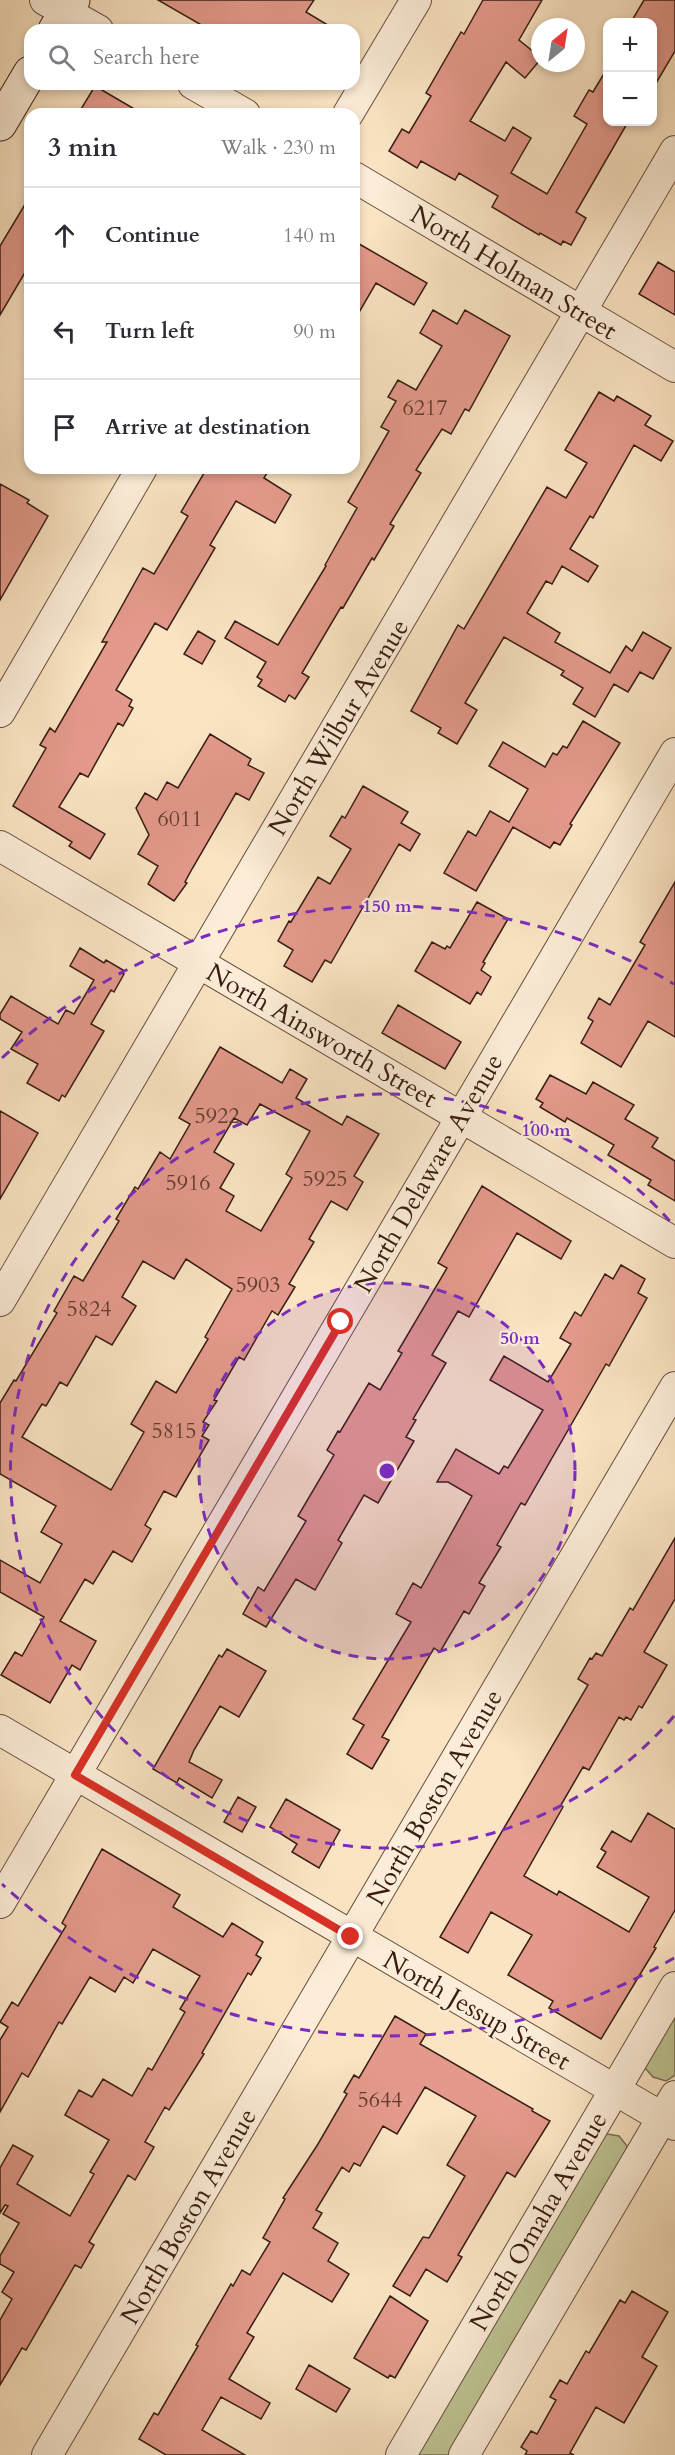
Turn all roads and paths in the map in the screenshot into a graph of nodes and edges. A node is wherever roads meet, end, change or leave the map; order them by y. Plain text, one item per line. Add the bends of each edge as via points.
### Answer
1 (416, 0) edge
2 (60, 10) edge
3 (87, 24) edge
4 (24, 83) edge
5 (203, 90) edge
6 (234, 108) edge
7 (352, 108) edge
8 (0, 124) edge
9 (675, 152) edge
10 (360, 181) edge
11 (581, 312) junction
12 (675, 367) edge
13 (139, 474) edge
14 (0, 712) edge
15 (675, 753) edge
16 (0, 846) edge
17 (199, 963) junction
18 (462, 1116) junction
19 (675, 1243) edge
20 (0, 1301) edge
21 (675, 1387) edge
22 (0, 1730) edge
23 (75, 1775) junction
24 (0, 1903) edge
25 (351, 1937) junction
26 (675, 1987) edge
27 (615, 2090) junction
28 (671, 2113) edge
29 (47, 2455) edge
30 (401, 2455) edge
31 (464, 2455) edge

1 - 7 street
2 - 3 street
4 - 8 main road
5 - 6 street
9 - 11 street, North Wilbur Avenue
10 - 11 street, North Holman Street
11 - 12 street, North Holman Street
11 - 17 street, North Wilbur Avenue
13 - 14 street
15 - 18 street, North Delaware Avenue
16 - 17 street, North Ainsworth Street
17 - 18 street, North Ainsworth Street
17 - 20 street, North Wilbur Avenue
18 - 19 street, North Ainsworth Street
18 - 23 street, North Delaware Avenue
21 - 25 street, North Boston Avenue
22 - 23 street, North Jessup Street
23 - 24 street, North Delaware Avenue
23 - 25 street, North Jessup Street
25 - 27 street, North Jessup Street
25 - 29 street, North Boston Avenue
26 - 27 street, North Omaha Avenue
27 - 28 street, North Jessup Street
27 - 30 street, North Omaha Avenue
28 - 31 street, North Omaha Avenue

